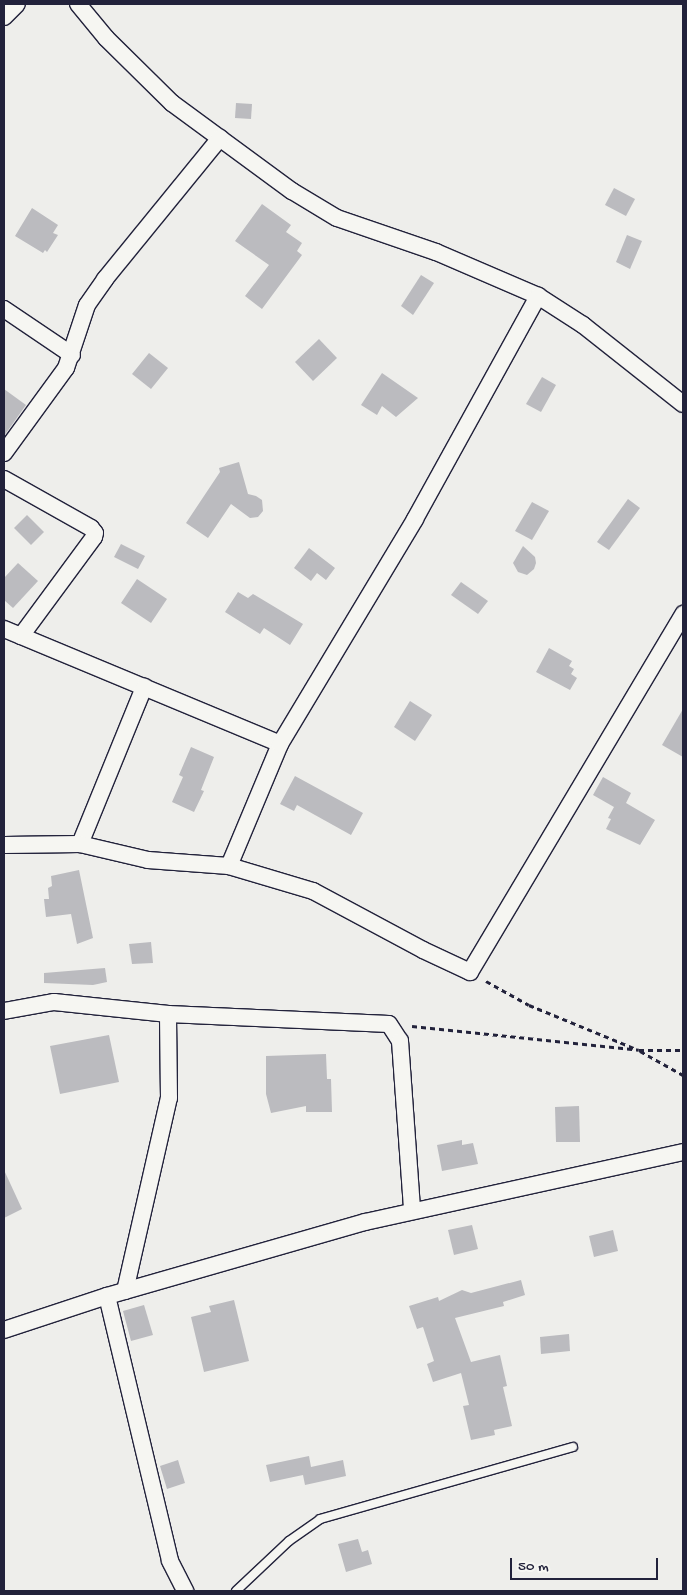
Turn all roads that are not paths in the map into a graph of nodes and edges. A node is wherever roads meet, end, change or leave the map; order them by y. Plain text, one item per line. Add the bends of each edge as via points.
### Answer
1 (18, 4) edge
2 (78, 4) edge
3 (4, 17) edge
4 (220, 138) junction
5 (538, 296) junction
6 (4, 309) edge
7 (72, 355) junction
8 (683, 404) edge
9 (4, 453) edge
10 (4, 478) edge
11 (683, 614) edge
12 (4, 629) edge
13 (21, 636) junction
14 (144, 688) junction
15 (280, 744) junction
16 (80, 844) junction
17 (4, 845) edge
18 (229, 866) junction
19 (4, 1011) edge
20 (168, 1014) junction
21 (683, 1152) edge
22 (412, 1210) junction
23 (125, 1291) junction
24 (107, 1296) junction
25 (4, 1330) edge
26 (573, 1447) dead end
27 (185, 1591) edge
28 (236, 1591) edge

1 - 3 street
2 - 4 street via 106,38 166,96
4 - 5 street via 292,191 338,218 436,252
4 - 7 street via 87,305
5 - 8 street via 582,324
5 - 15 street via 415,519
6 - 7 street
7 - 9 street
10 - 13 street via 95,533
11 - 18 street via 470,972 313,891
12 - 13 street
13 - 14 street
14 - 15 street
14 - 16 street
15 - 18 street
16 - 17 street
16 - 18 street via 148,860
19 - 20 street via 54,1002
20 - 22 street via 389,1024 400,1041
20 - 23 street via 169,1098
21 - 22 street
22 - 23 street
23 - 24 street
24 - 25 street
24 - 27 street via 170,1561
26 - 28 lane via 320,1519 290,1541

